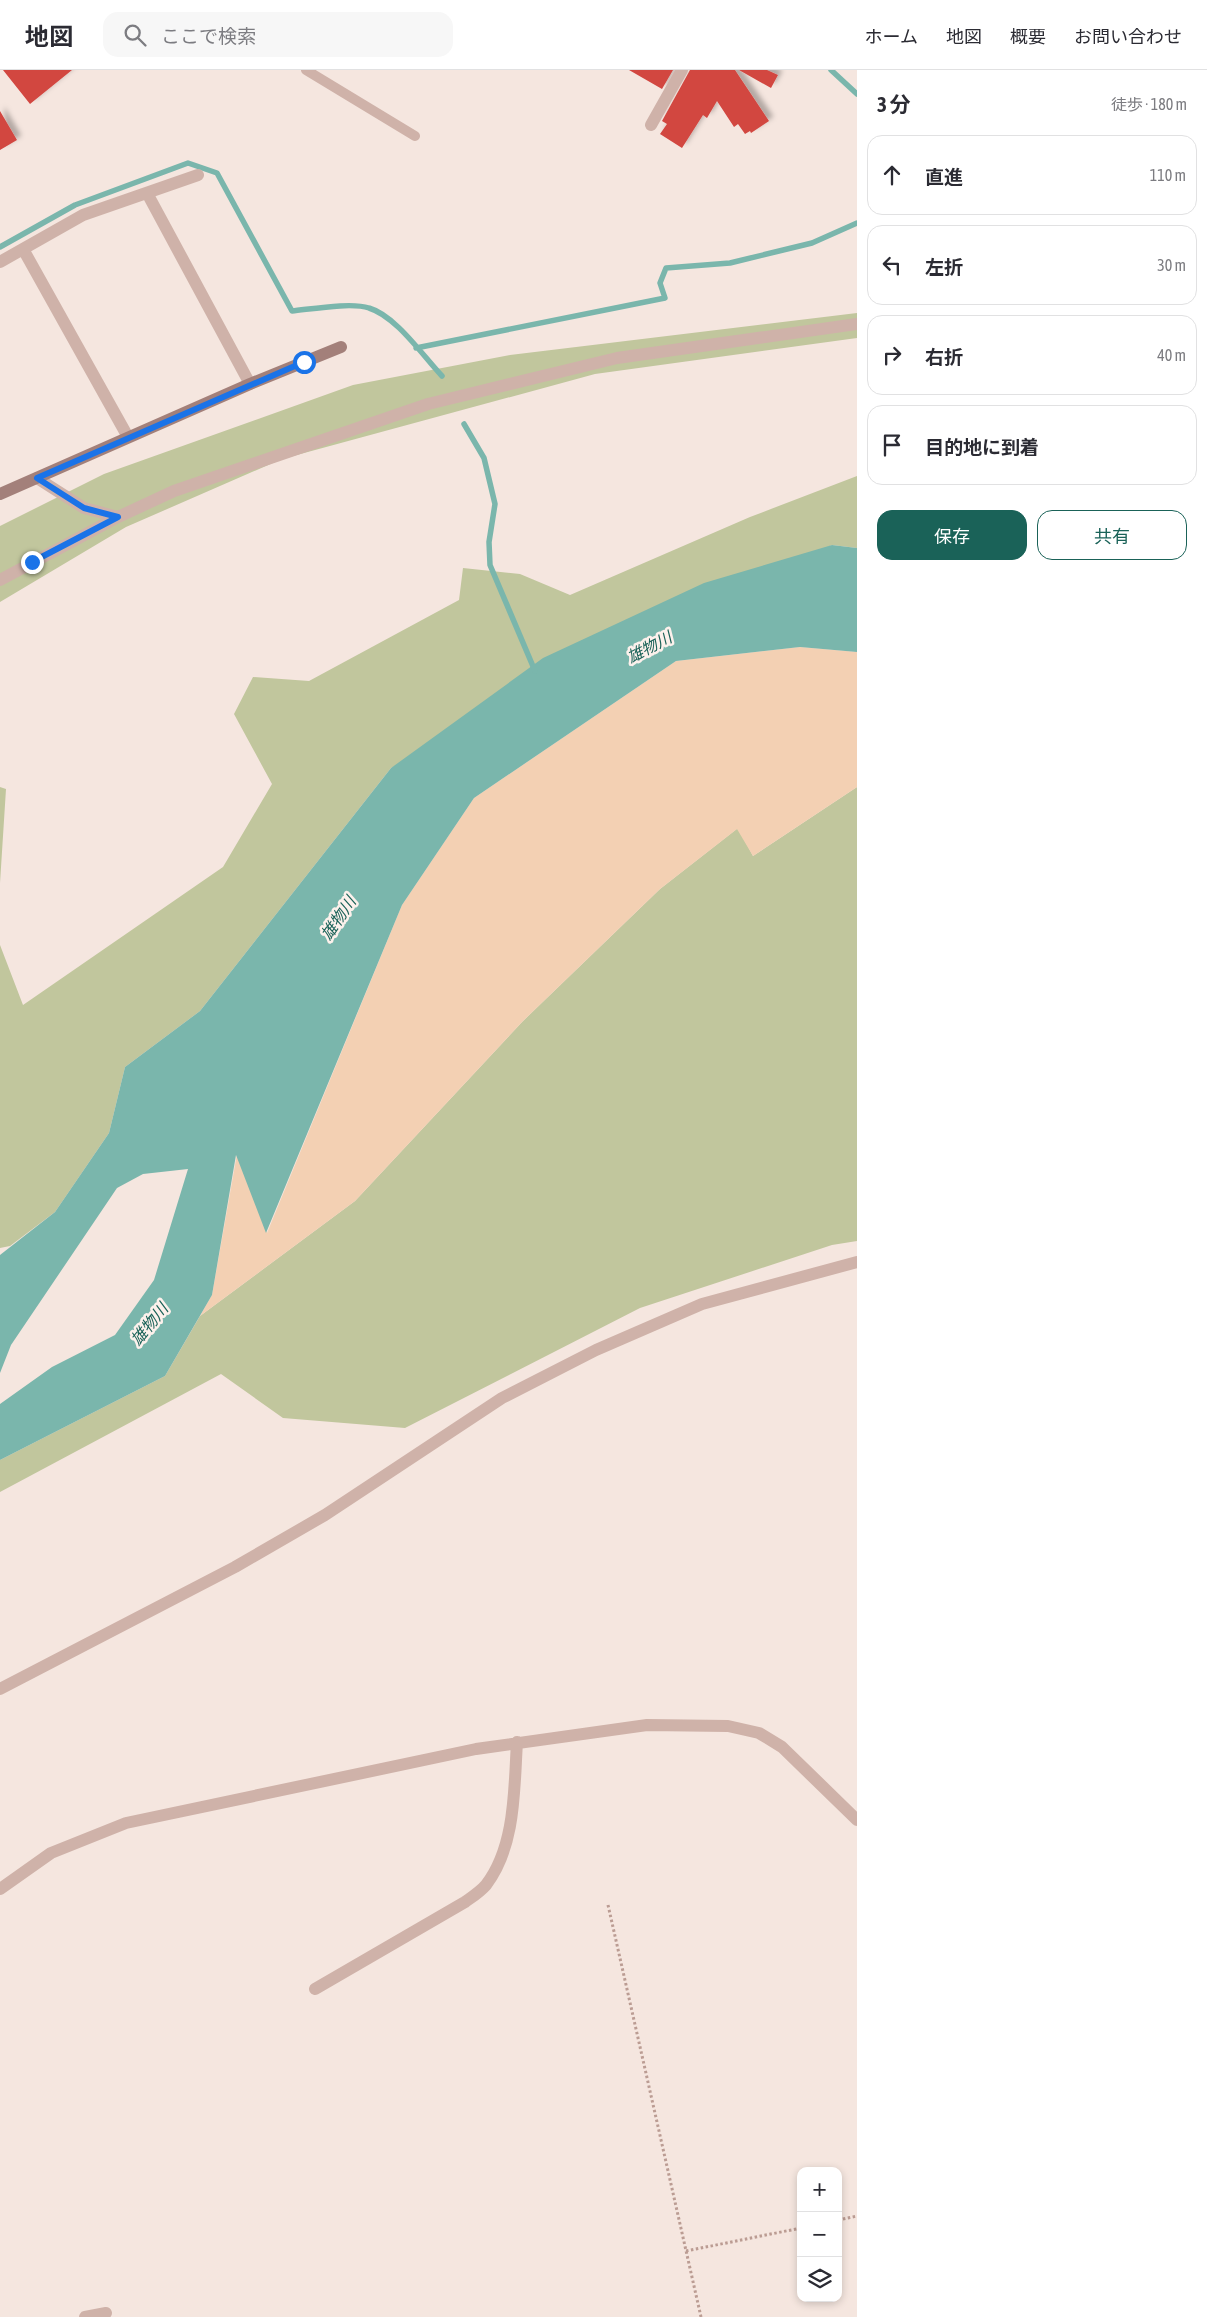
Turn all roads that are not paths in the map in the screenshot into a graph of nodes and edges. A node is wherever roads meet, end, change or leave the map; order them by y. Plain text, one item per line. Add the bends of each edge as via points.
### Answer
1 (306, 70) edge
2 (682, 70) edge
3 (651, 125) dead end
4 (415, 136) dead end
5 (198, 175) dead end
6 (147, 193) junction
7 (23, 250) junction
8 (0, 262) edge
9 (857, 324) edge
10 (340, 347) dead end
11 (250, 384) junction
12 (128, 437) junction
13 (37, 478) junction
14 (0, 494) edge
15 (118, 517) junction
16 (0, 580) edge
17 (857, 1262) edge
18 (0, 1689) edge
19 (517, 1742) junction
20 (857, 1820) edge
21 (0, 1889) edge
22 (315, 1989) dead end
23 (106, 2313) dead end
24 (84, 2317) edge

1 - 4 lane
2 - 3 street
5 - 6 street
6 - 7 street via 83,215
6 - 11 street
7 - 8 street
7 - 12 street
9 - 15 street via 617,358 428,404 182,488
10 - 11 street
11 - 12 street
12 - 13 street
13 - 14 street
13 - 15 street via 84,508
15 - 16 street
17 - 18 street via 702,1304 596,1350 502,1398 325,1515 236,1566
19 - 20 street via 648,1725 728,1726 759,1733 782,1747
19 - 21 street via 126,1822 51,1853
19 - 22 street via 509,1829 501,1856 486,1884 465,1902
23 - 24 street

